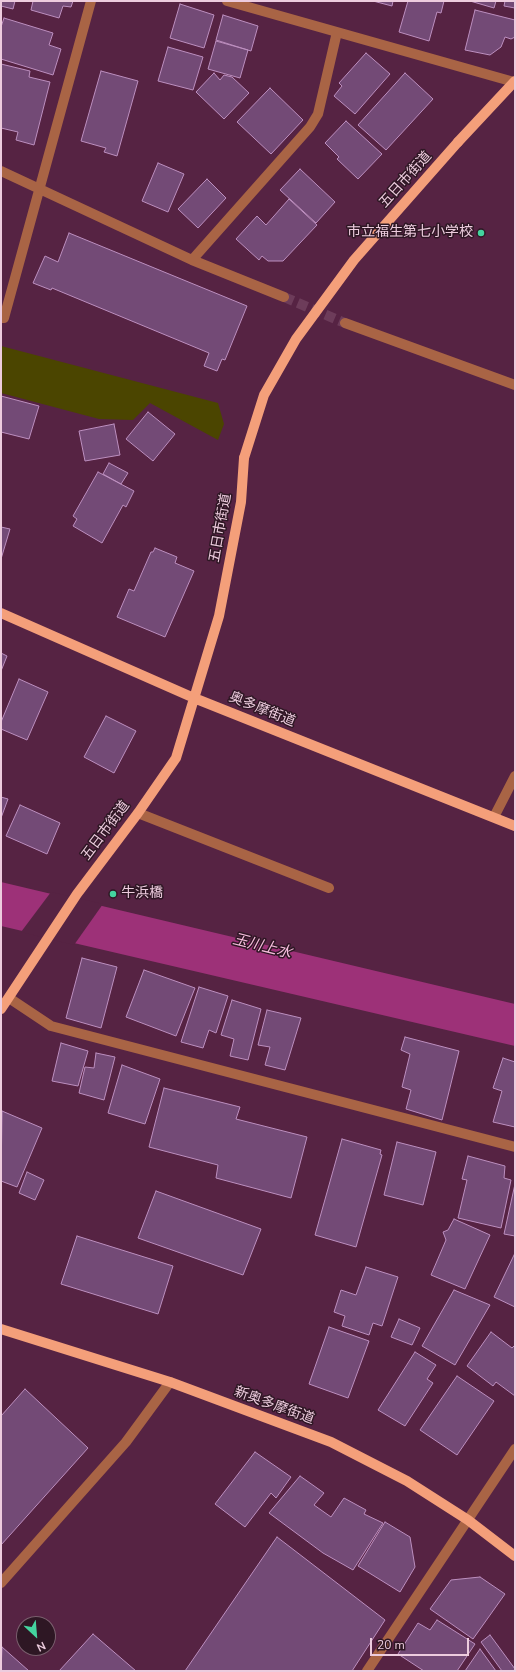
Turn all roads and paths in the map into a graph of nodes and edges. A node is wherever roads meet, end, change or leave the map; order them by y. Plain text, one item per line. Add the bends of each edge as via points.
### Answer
1 (91, 1) edge
2 (227, 1) edge
3 (337, 32) junction
4 (514, 82) edge
5 (1, 171) edge
6 (39, 188) junction
7 (192, 260) junction
8 (284, 297) tunnel mouth
9 (1, 318) edge
10 (345, 323) tunnel mouth
11 (515, 385) edge
12 (1, 613) edge
13 (194, 698) junction
14 (515, 776) edge
15 (138, 813) junction
16 (494, 817) junction
17 (515, 826) edge
18 (329, 888) dead end
19 (9, 998) junction
20 (1, 1009) edge
21 (515, 1147) edge
22 (1, 1329) edge
23 (170, 1382) junction
24 (515, 1450) edge
25 (468, 1520) junction
26 (515, 1556) edge
27 (1, 1583) edge
28 (367, 1671) edge

1 - 6 street
2 - 3 street
3 - 4 street
3 - 7 street via 318,114 310,127
4 - 13 main road, 五日市街道, bridge via 354,260 320,303 264,395 244,458 241,502 219,616
5 - 6 street
6 - 7 street
6 - 9 street via 4,318
7 - 8 street
10 - 11 street
12 - 13 main road, 奥多摩街道
13 - 15 main road, 五日市街道 via 176,758
13 - 16 main road, 奥多摩街道
14 - 16 street
15 - 18 street
15 - 19 main road, 五日市街道 via 77,894
16 - 17 main road, 奥多摩街道
19 - 20 main road, 五日市街道
19 - 21 street via 51,1026
22 - 23 main road, 新奥多摩街道
23 - 25 main road, 新奥多摩街道 via 331,1442 407,1481
23 - 27 street via 126,1442
24 - 25 street
25 - 26 main road, 新奥多摩街道
25 - 28 street

